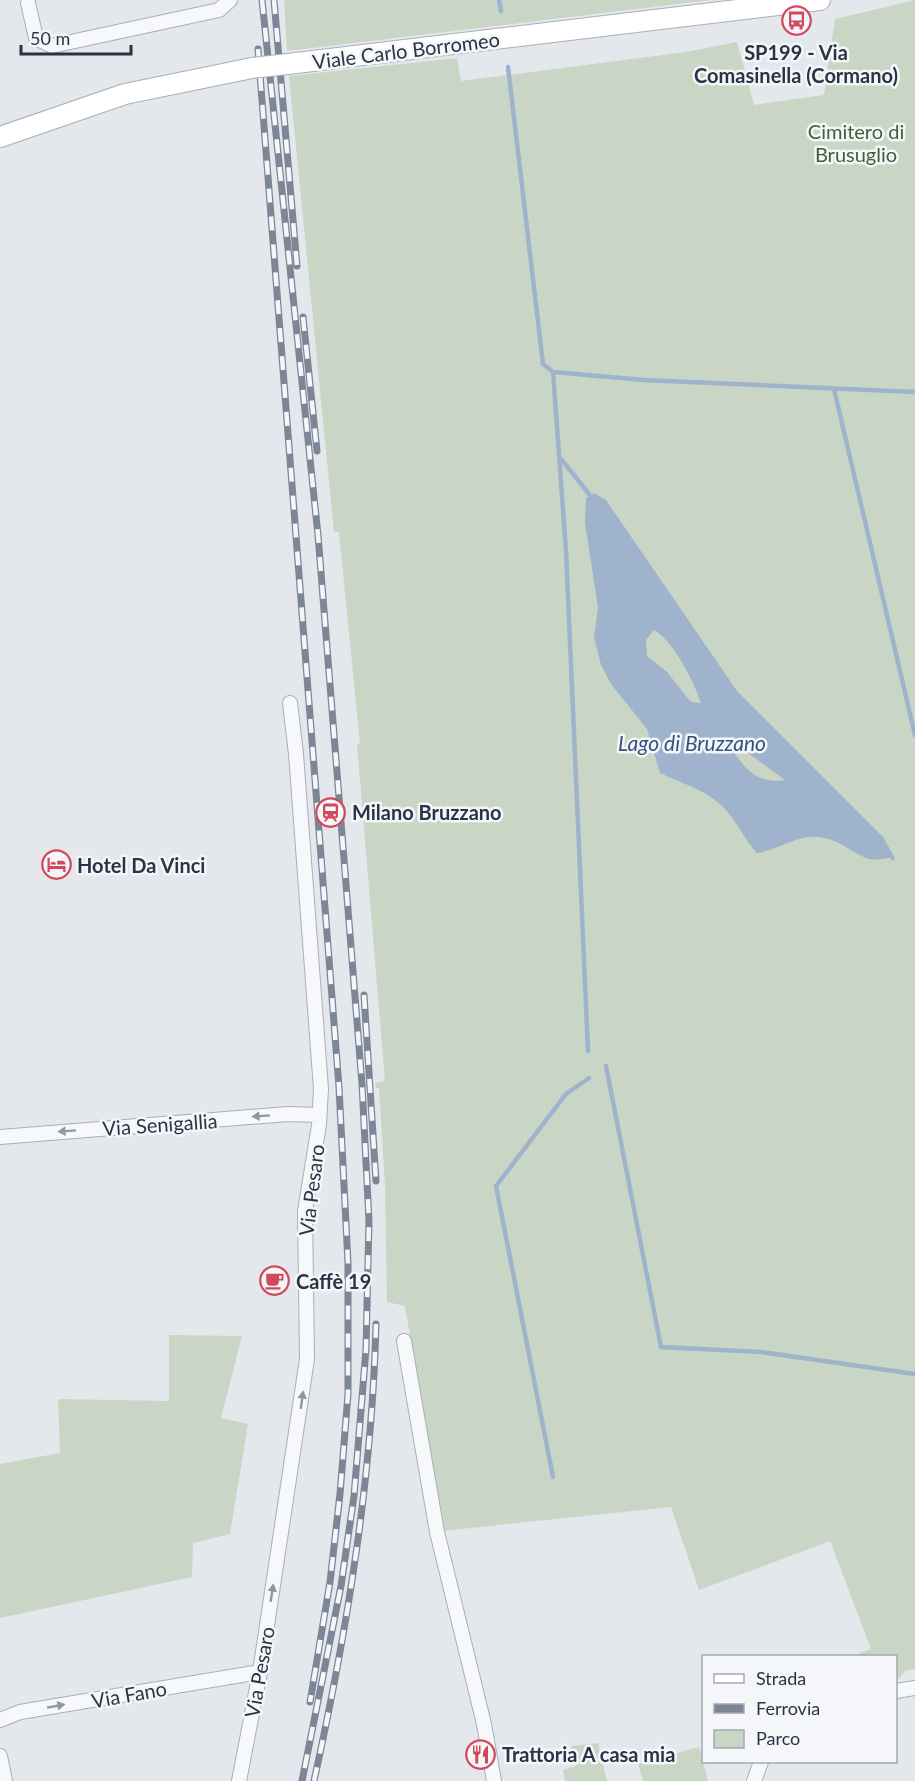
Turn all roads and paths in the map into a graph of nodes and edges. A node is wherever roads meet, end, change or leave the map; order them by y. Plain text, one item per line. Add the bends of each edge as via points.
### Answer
1 (230, 0) edge
2 (820, 0) edge
3 (27, 1) edge
4 (737, 6) edge
5 (0, 137) edge
6 (290, 703) dead end
7 (320, 1115) junction
8 (0, 1137) edge
9 (404, 1341) dead end
10 (260, 1671) junction
11 (915, 1688) edge
12 (897, 1691) edge
13 (0, 1720) edge
14 (0, 1756) edge
15 (760, 1763) edge
16 (5, 1781) edge
17 (239, 1781) edge
18 (494, 1781) edge
19 (754, 1781) edge

1 - 3 street via 219,10 52,46 36,38
2 - 4 street, Viale Carlo Borromeo
4 - 5 street, Viale Carlo Borromeo, bridge via 252,68 125,94
6 - 7 street, Via Pesaro via 318,1041
7 -> 8 street, Via Senigallia via 288,1114
10 -> 7 street, Via Pesaro via 307,1359 305,1210
9 - 18 street via 437,1532
13 -> 10 street, Via Fano via 20,1712
10 - 17 street, Via Pesaro
11 - 12 street
14 - 16 street
15 - 19 street

